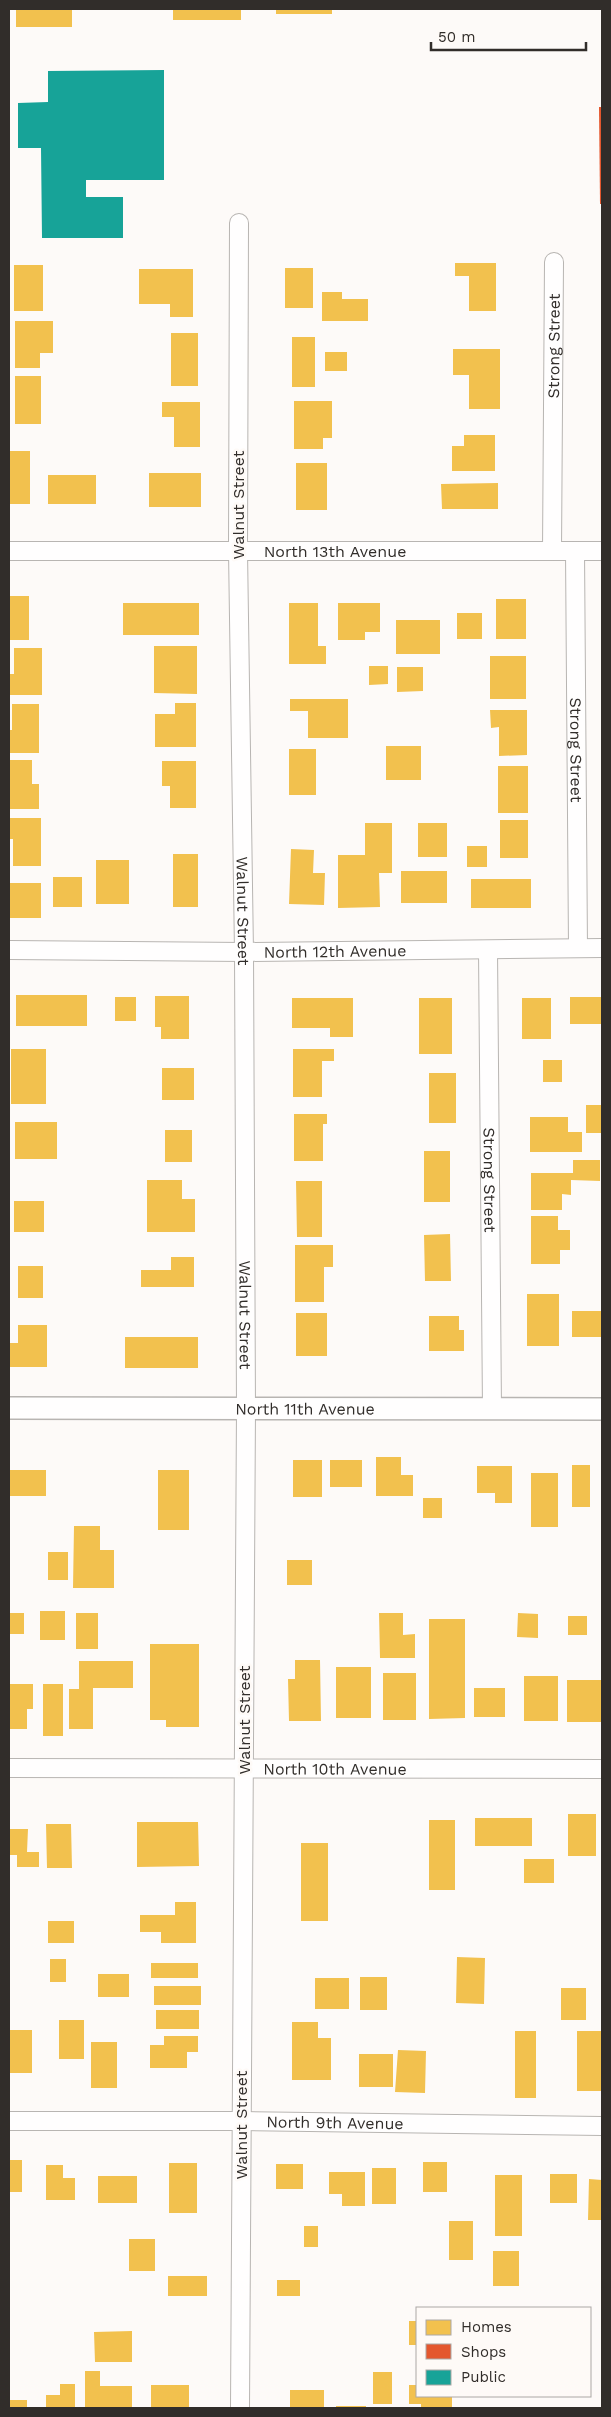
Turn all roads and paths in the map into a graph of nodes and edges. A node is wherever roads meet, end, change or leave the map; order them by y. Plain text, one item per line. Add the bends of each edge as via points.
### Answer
1 (239, 223) dead end
2 (554, 262) dead end
3 (9, 551) edge
4 (238, 551) junction
5 (552, 551) junction
6 (575, 551) junction
7 (602, 551) edge
8 (578, 948) junction
9 (602, 948) edge
10 (9, 950) edge
11 (488, 950) junction
12 (244, 952) junction
13 (9, 1408) edge
14 (602, 1409) edge
15 (246, 1410) junction
16 (492, 1410) junction
17 (244, 1767) junction
18 (9, 1768) edge
19 (602, 1769) edge
20 (9, 2120) edge
21 (241, 2121) junction
22 (602, 2126) edge
23 (240, 2408) edge

1 - 4 street, Walnut Street
2 - 5 street, Strong Street
3 - 4 street, North 13th Avenue
4 - 5 street, North 13th Avenue
4 - 12 street, Walnut Street
5 - 6 street, North 13th Avenue
6 - 7 street, North 13th Avenue
6 - 8 street, Strong Street
8 - 9 street, North 12th Avenue
8 - 11 street, North 12th Avenue
10 - 12 street, North 12th Avenue
11 - 12 street, North 12th Avenue
11 - 16 street, Strong Street
12 - 15 street, Walnut Street
13 - 15 street, North 11th Avenue
14 - 16 street, North 11th Avenue
15 - 16 street, North 11th Avenue
15 - 17 street, Walnut Street
17 - 18 street, North 10th Avenue
17 - 19 street, North 10th Avenue
17 - 21 street, Walnut Street
20 - 21 street, North 9th Avenue
21 - 22 street, North 9th Avenue
21 - 23 street, Walnut Street

